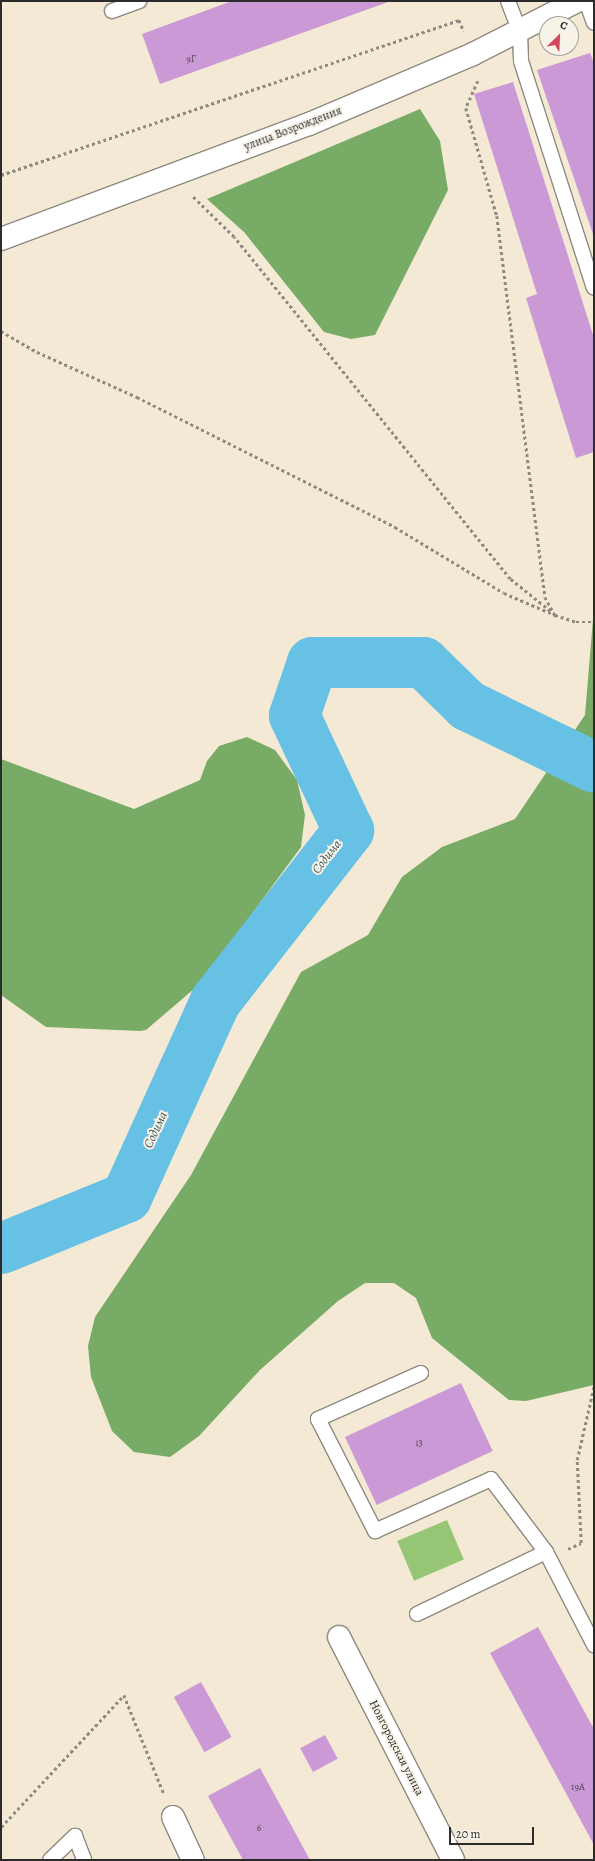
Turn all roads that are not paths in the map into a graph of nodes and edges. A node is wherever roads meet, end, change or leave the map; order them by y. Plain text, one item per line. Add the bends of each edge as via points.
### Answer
1 (139, 1) edge
2 (508, 1) edge
3 (577, 1) edge
4 (586, 1) edge
5 (112, 11) dead end
6 (594, 23) edge
7 (520, 32) junction
8 (1, 239) edge
9 (594, 288) edge
10 (421, 1374) dead end
11 (548, 1554) junction
12 (417, 1614) dead end
13 (340, 1637) dead end
14 (594, 1645) edge
15 (173, 1818) road end
16 (50, 1860) edge
17 (84, 1860) edge
18 (193, 1860) edge
19 (453, 1860) edge

1 - 5 lane
2 - 7 lane
3 - 7 street, улица Возрождения
4 - 6 lane
7 - 8 street, улица Возрождения via 309,124
7 - 9 lane via 521,61
10 - 11 lane via 318,1419 375,1531 491,1479
11 - 12 lane
11 - 14 lane
13 - 19 street, Новгородская улица
15 - 18 street
16 - 17 lane via 75,1836

